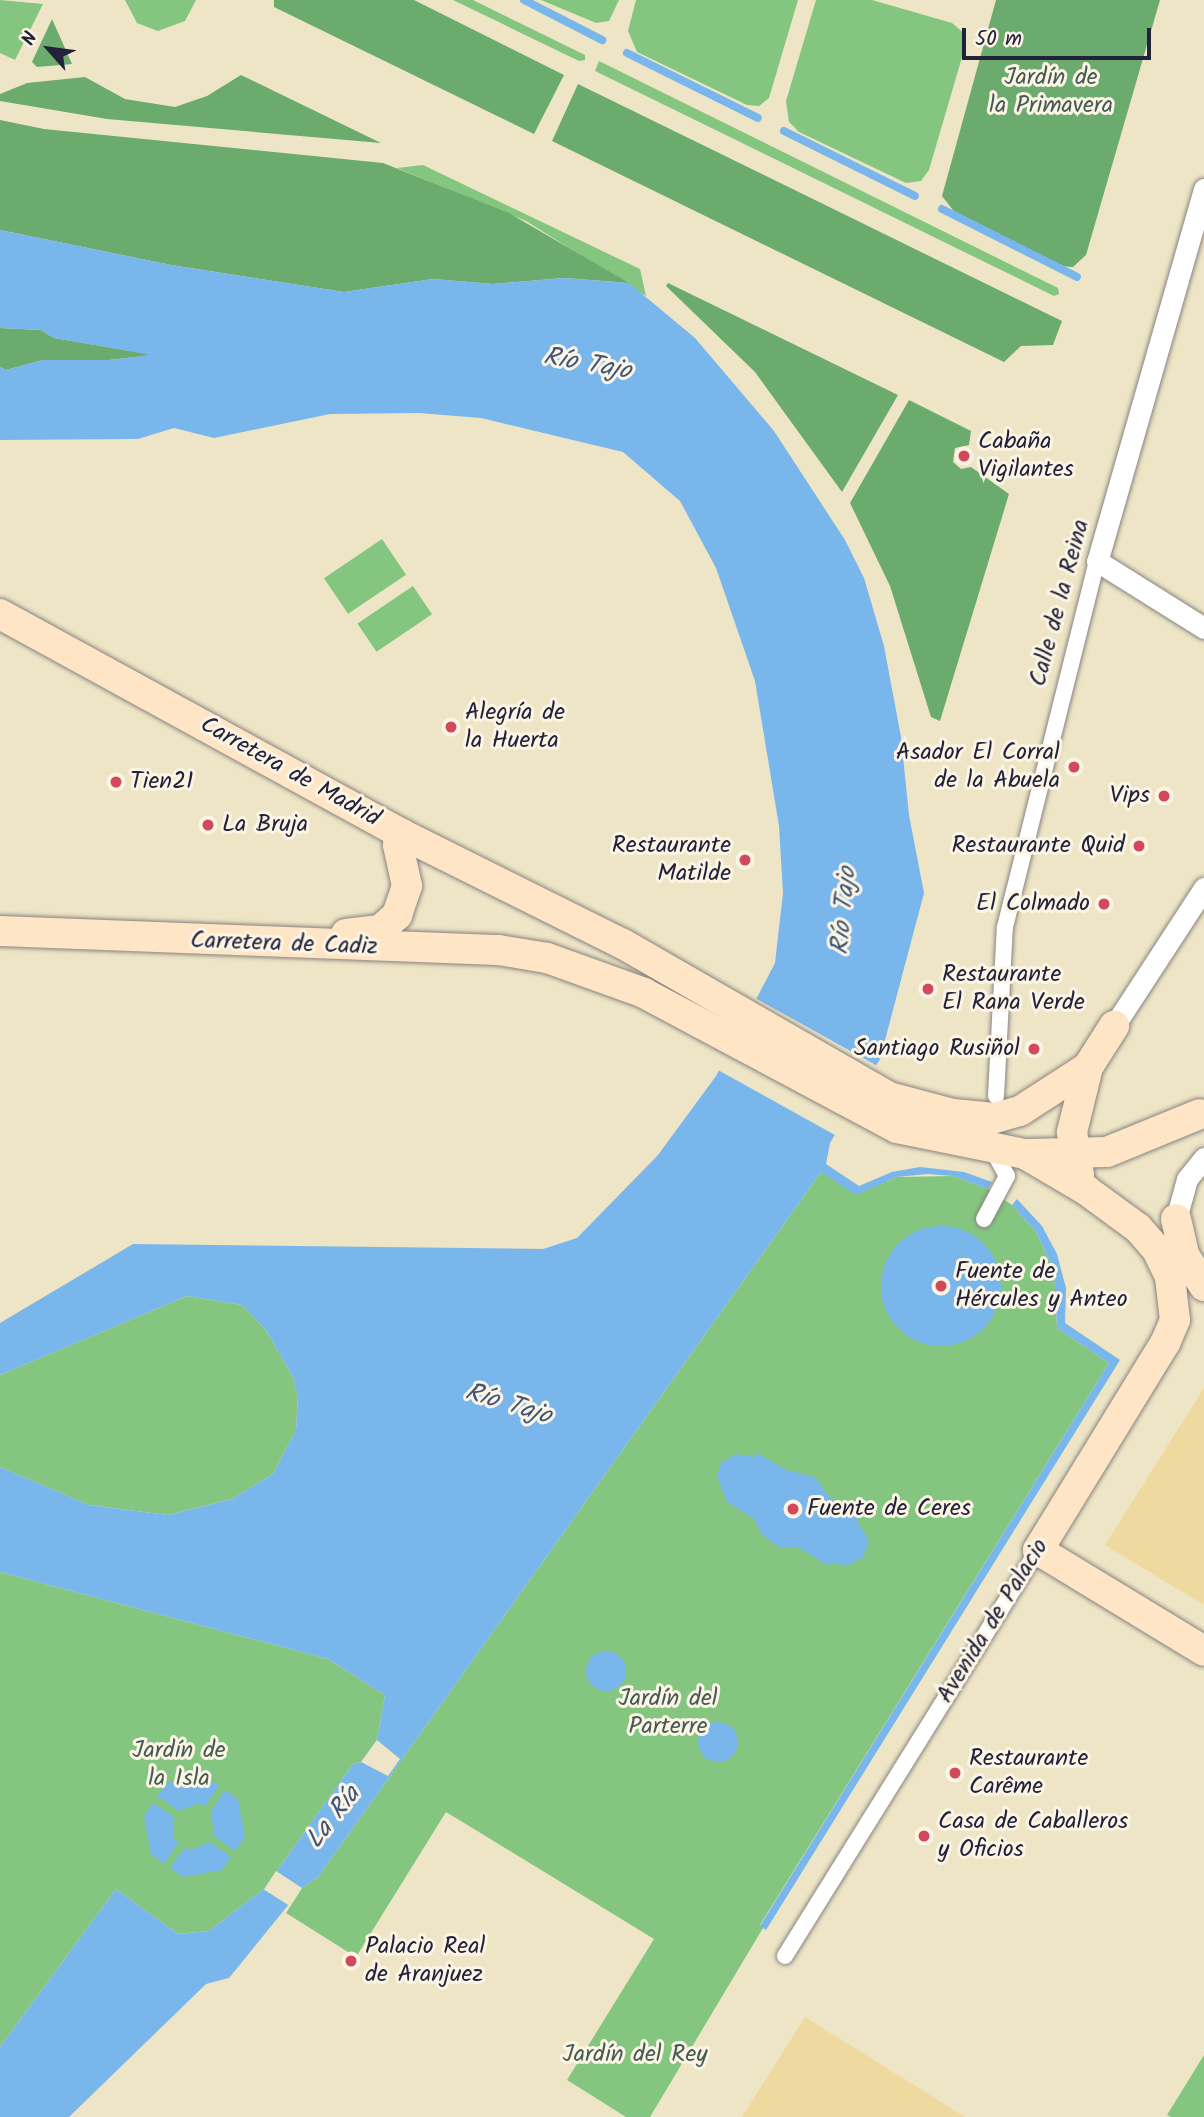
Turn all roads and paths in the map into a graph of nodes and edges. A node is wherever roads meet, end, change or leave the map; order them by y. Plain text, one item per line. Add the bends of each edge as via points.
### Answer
1 (1204, 189) edge
2 (1097, 561) junction
3 (0, 614) edge
4 (1204, 628) edge
5 (402, 834) junction
6 (1204, 888) edge
7 (0, 931) edge
8 (323, 946) junction
9 (1114, 1026) joint
10 (738, 1028) junction
11 (1088, 1067) junction
12 (860, 1096) junction
13 (996, 1096) dead end
14 (1202, 1113) edge
15 (1006, 1152) junction
16 (1073, 1156) junction
17 (1204, 1158) edge
18 (1086, 1190) junction
19 (984, 1219) dead end
20 (1176, 1219) joint
21 (1192, 1281) edge
22 (1038, 1550) junction
23 (1204, 1651) edge
24 (785, 1956) dead end

1 - 2 street, Calle de la Reina
2 - 4 street
2 - 13 street, Calle de la Reina via 1005,927
3 - 5 main road, Carretera de Madrid
5 - 8 main road via 398,845 407,886 392,923 380,930 334,935
5 - 10 main road, Carretera de Madrid via 659,964
6 - 9 street
7 - 8 main road, Carretera de Cadiz
8 - 10 main road, Carretera de Cadiz via 499,950 568,964
9 - 11 main road
10 - 12 main road
11 - 12 main road via 1043,1100 995,1118
11 - 16 main road via 1075,1110
12 - 15 main road via 904,1130
14 - 16 main road via 1141,1141
15 - 16 main road
15 - 18 main road
15 - 19 street via 1007,1176
16 - 18 main road
17 - 20 street via 1187,1178
18 - 21 main road via 1148,1238
20 - 21 main road
21 - 22 main road, Avenida de Palacio via 1165,1343
22 - 23 main road
22 - 24 street, Avenida de Palacio

